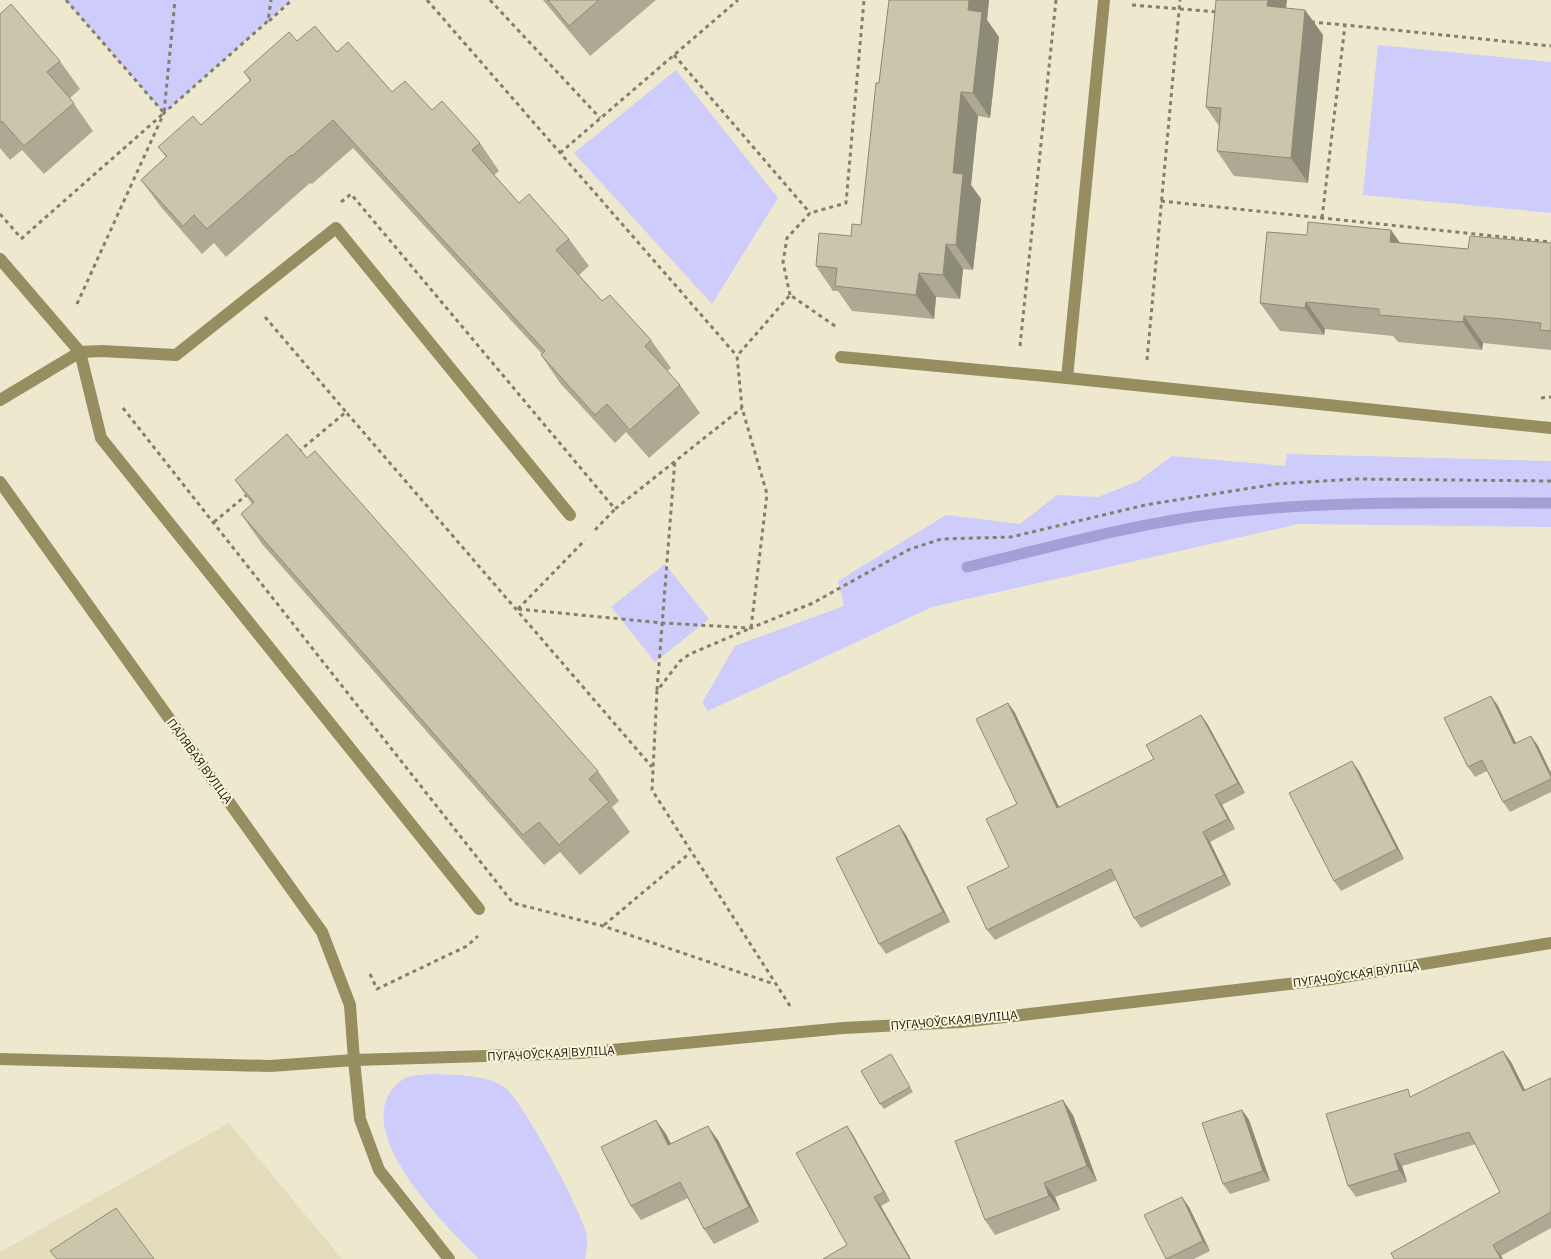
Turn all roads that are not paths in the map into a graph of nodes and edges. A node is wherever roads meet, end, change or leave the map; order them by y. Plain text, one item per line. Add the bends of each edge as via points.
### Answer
1 (1104, 1) edge
2 (0, 259) edge
3 (80, 352) junction
4 (841, 357) dead end
5 (1067, 378) junction
6 (0, 400) edge
7 (1551, 428) edge
8 (0, 482) edge
9 (570, 515) dead end
10 (479, 909) dead end
11 (1551, 943) edge
12 (0, 1060) edge
13 (354, 1060) junction
14 (449, 1259) edge

1 - 5 street
2 - 3 street
3 - 6 street
3 - 9 street via 176,354 336,228
3 - 10 street via 101,438
4 - 5 street
5 - 7 street
8 - 13 street, ПАЛЯВАЯ ВУЛІЦА via 322,932 350,1005
11 - 13 street, ПУГАЧОЎСКАЯ ВУЛІЦА via 1330,979 961,1022 580,1053
12 - 13 street, ПУГАЧОЎСКАЯ ВУЛІЦА via 270,1066
13 - 14 street, ПАЛЯВАЯ ВУЛІЦА via 360,1119 379,1170

